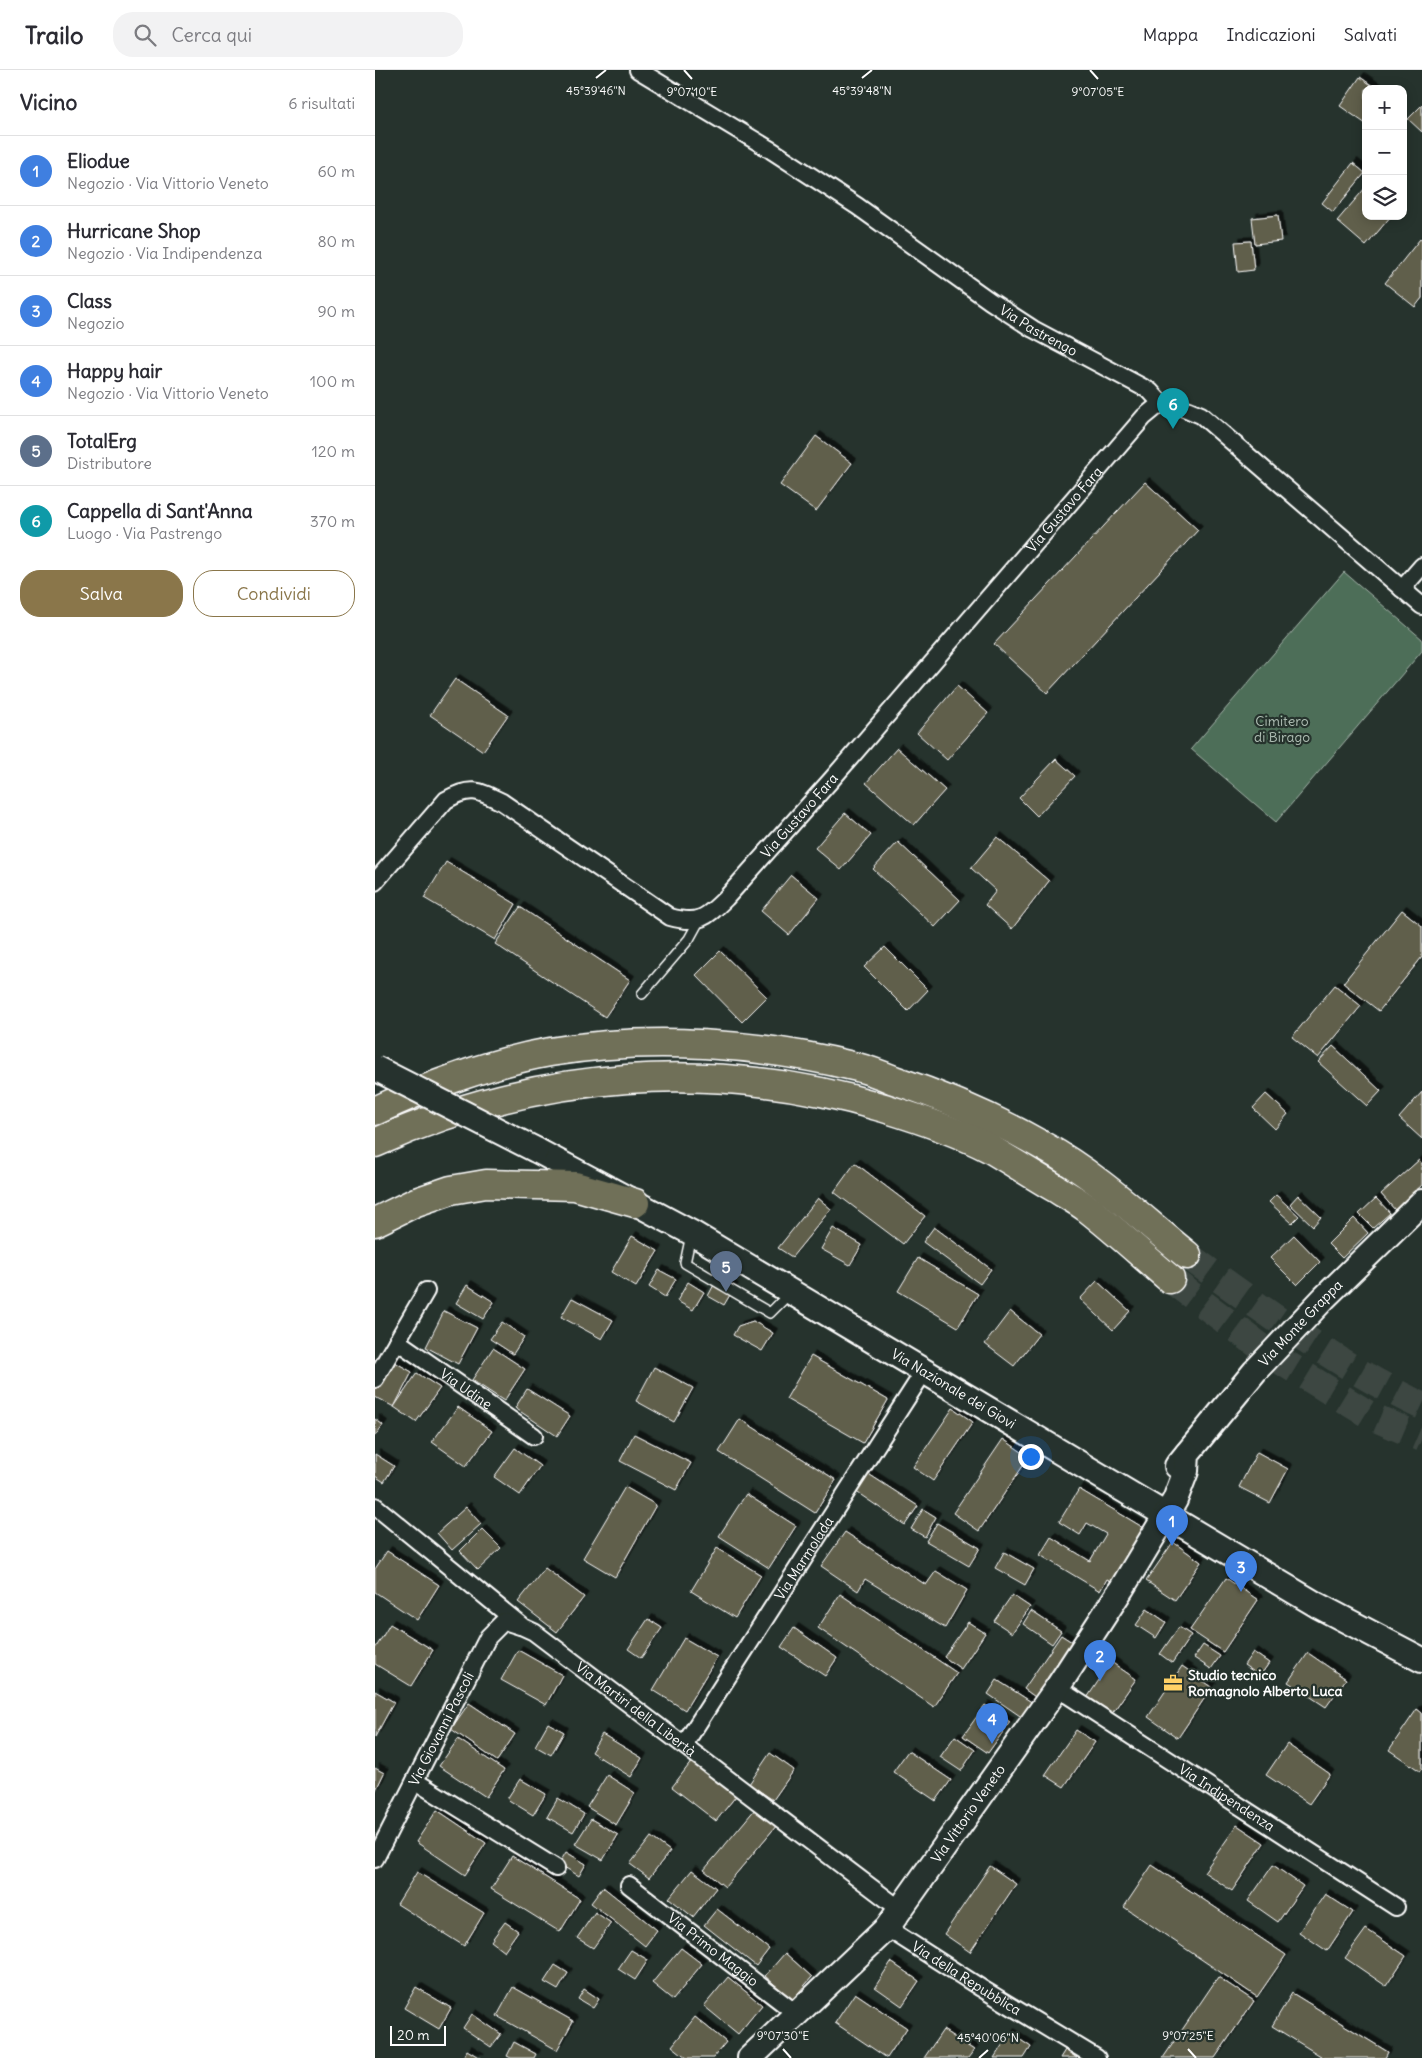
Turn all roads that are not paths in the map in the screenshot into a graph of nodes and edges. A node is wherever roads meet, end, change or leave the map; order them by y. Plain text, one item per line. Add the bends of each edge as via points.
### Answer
1 (638, 70) edge
2 (1161, 404) junction
3 (1422, 566) edge
4 (1402, 589) junction
5 (1422, 606) edge
6 (375, 882) edge
7 (700, 919) junction
8 (641, 994) dead end
9 (375, 1068) edge
10 (375, 1111) edge
11 (375, 1143) edge
12 (1422, 1202) edge
13 (635, 1203) junction
14 (375, 1222) edge
15 (1187, 1255) tunnel mouth
16 (1170, 1279) tunnel mouth
17 (426, 1291) dead end
18 (397, 1341) junction
19 (925, 1370) junction
20 (375, 1379) edge
21 (534, 1436) dead end
22 (375, 1506) edge
23 (1166, 1515) junction
24 (523, 1627) junction
25 (1422, 1660) edge
26 (1057, 1688) junction
27 (684, 1746) junction
28 (415, 1781) junction
29 (375, 1859) edge
30 (556, 1868) dead end
31 (629, 1885) dead end
32 (1396, 1908) dead end
33 (894, 1919) junction
34 (797, 2014) junction
35 (750, 2058) edge
36 (1097, 2058) edge

1 - 2 street, Via Pastrengo via 857,206 1033,329 1150,391
2 - 4 street via 1177,405 1201,415
2 - 7 street, Via Gustavo Fara via 1144,417 726,898
3 - 4 street
4 - 5 street
6 - 7 street via 446,800 461,791 481,792 502,802 670,917 686,922
7 - 8 lane via 689,938
9 - 13 main road, Via Nazionale dei Giovi, bridge
10 - 15 highway via 404,1097 501,1064 577,1048 658,1043 789,1053 859,1067 926,1090 997,1122 1094,1178
11 - 16 highway via 480,1103 541,1089 613,1080 687,1076 771,1082 845,1096 915,1118 987,1147 1087,1208
12 - 23 main road, Via Monte Grappa via 1255,1371 1187,1454 1181,1485
13 - 14 highway via 575,1186 486,1184 451,1190 416,1202
13 - 19 main road, Via Nazionale dei Giovi
17 - 18 street
18 - 20 street
18 - 21 street, Via Udine
19 - 23 main road, Via Nazionale dei Giovi
19 - 27 street, Via Marmolada
22 - 24 street, Via Martiri della Libertà
23 - 25 main road, Via Nazionale dei Giovi via 1317,1605
23 - 26 main road, Via Vittorio Veneto
24 - 27 street, Via Martiri della Libertà via 534,1632
24 - 28 street, Via Giovanni Pascoli via 504,1621 488,1637
26 - 32 street, Via Indipendenza
26 - 33 main road, Via Vittorio Veneto
27 - 33 street, Via Martiri della Libertà
28 - 29 street, Via Giovanni Pascoli
28 - 30 street
31 - 34 street, Via Primo Maggio
33 - 34 main road, Via Vittorio Veneto
33 - 36 street, Via della Repubblica via 981,1988
34 - 35 main road, Via Vittorio Veneto

